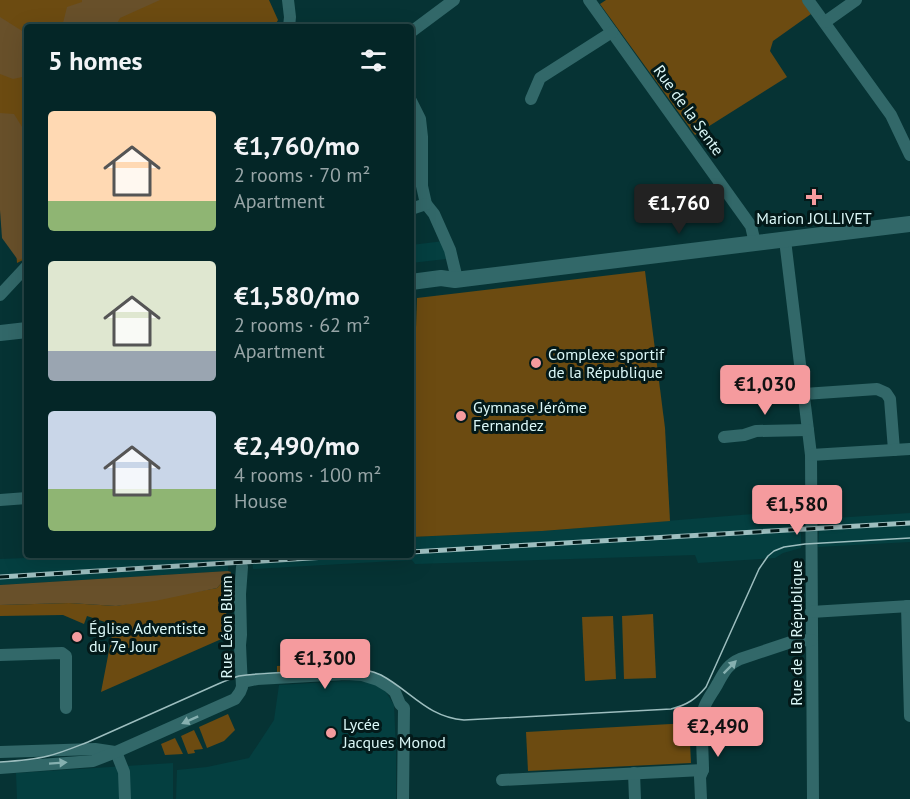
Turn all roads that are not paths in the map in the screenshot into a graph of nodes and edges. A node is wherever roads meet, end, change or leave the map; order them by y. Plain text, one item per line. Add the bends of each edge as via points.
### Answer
1 (288, 0) edge
2 (454, 0) edge
3 (589, 0) edge
4 (808, 0) edge
5 (856, 0) edge
6 (825, 22) junction
7 (289, 24) edge
8 (414, 30) edge
9 (612, 32) junction
10 (531, 99) dead end
11 (414, 107) edge
12 (910, 155) edge
13 (426, 204) junction
14 (414, 208) edge
15 (910, 224) edge
16 (784, 240) junction
17 (755, 243) junction
18 (24, 269) edge
19 (456, 280) junction
20 (414, 282) edge
21 (414, 290) edge
22 (0, 295) edge
23 (24, 330) edge
24 (0, 333) edge
25 (804, 394) junction
26 (808, 430) junction
27 (724, 437) dead end
28 (910, 449) edge
29 (894, 450) junction
30 (811, 455) junction
31 (24, 498) edge
32 (0, 500) edge
33 (242, 560) edge
34 (908, 606) edge
35 (811, 612) junction
36 (812, 640) junction
37 (0, 655) edge
38 (241, 687) junction
39 (66, 708) dead end
40 (910, 716) edge
41 (0, 752) edge
42 (116, 752) junction
43 (0, 768) edge
44 (703, 770) junction
45 (634, 773) junction
46 (502, 780) dead end
47 (125, 799) edge
48 (403, 799) edge
49 (635, 799) edge
50 (701, 799) edge
51 (813, 799) edge

1 - 7 street
2 - 8 street
3 - 9 street, Rue de la Sente
4 - 6 street
5 - 6 street
6 - 12 street via 891,115
9 - 10 street via 540,78
9 - 17 street, Rue de la Sente via 751,226
11 - 13 street via 420,119
13 - 14 street
13 - 19 street via 450,250
15 - 16 main road
16 - 17 main road
16 - 25 street, Rue de la République
17 - 19 main road
18 - 22 street
19 - 20 main road
19 - 21 main road
23 - 24 main road
25 - 26 street, Rue de la République
25 - 29 street via 877,389 886,393 890,399
26 - 27 street via 756,431
26 - 30 street, Rue de la République
28 - 29 street
29 - 30 street
30 - 35 street, Rue de la République
31 - 32 street
33 - 38 street, Rue Léon Blum
34 - 35 street
34 - 40 street
35 - 36 street, Rue de la République
44 -> 36 street via 705,706 725,669 734,661 794,641
36 - 51 street, Rue de la République
37 - 39 street via 66,656
38 -> 42 street, Rue Léon Blum via 235,699 226,704
38 - 48 street via 257,679 359,674 388,686 404,708
41 - 42 street, Rue Léon Blum
43 -> 42 street, Rue Léon Blum via 93,761
42 - 47 street via 124,772
44 - 45 street
44 - 50 street
45 - 46 street
45 - 49 street

